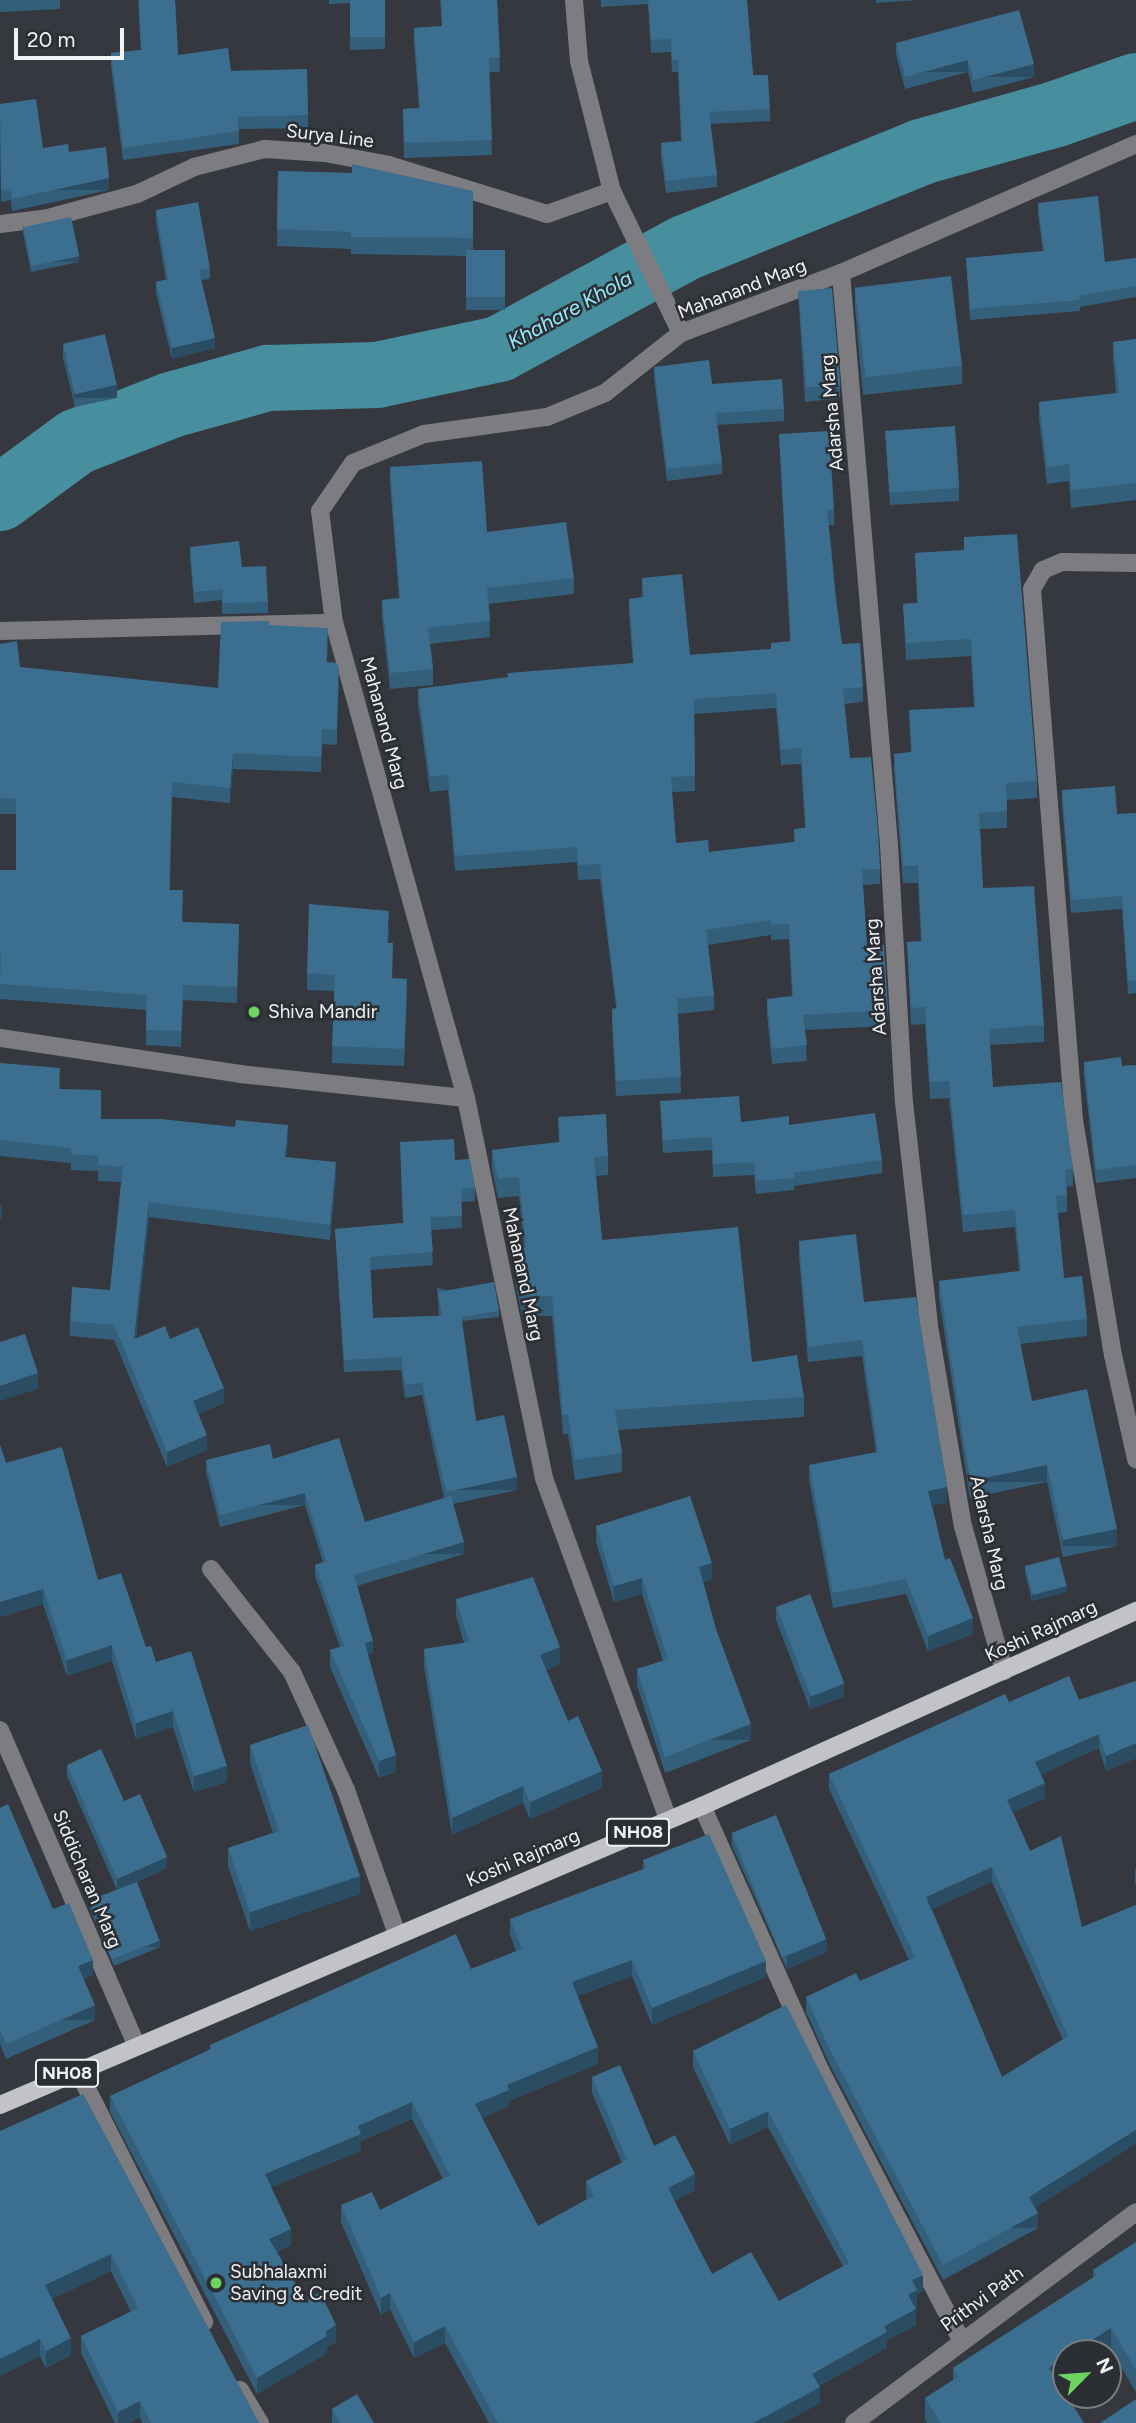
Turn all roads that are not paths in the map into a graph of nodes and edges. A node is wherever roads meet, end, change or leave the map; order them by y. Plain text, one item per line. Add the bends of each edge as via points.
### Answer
1 (575, 0) edge
2 (1136, 144) edge
3 (612, 191) junction
4 (0, 224) edge
5 (841, 273) junction
6 (681, 333) junction
7 (1136, 563) edge
8 (334, 623) junction
9 (0, 631) edge
10 (0, 1038) edge
11 (466, 1098) junction
12 (1136, 1459) edge
13 (211, 1569) dead end
14 (1136, 1611) edge
15 (1004, 1671) junction
16 (0, 1730) edge
17 (702, 1806) junction
18 (668, 1819) junction
19 (397, 1934) junction
20 (136, 2045) junction
21 (76, 2068) junction
22 (0, 2105) edge
23 (1136, 2212) edge
24 (961, 2340) junction
25 (216, 2344) edge
26 (229, 2368) edge
27 (260, 2423) edge
28 (854, 2423) edge

1 - 3 street via 579,61
2 - 5 street, Mahanand Marg
3 - 4 street, Surya Line via 547,214 389,165 325,153 265,149 194,167 137,194 48,218
3 - 6 street
5 - 6 street, Mahanand Marg
5 - 15 street, Adarsha Marg via 887,831 904,1102 928,1313 962,1526
6 - 8 street, Mahanand Marg via 605,393 547,417 424,434 353,463 320,511
7 - 12 street via 1062,562 1042,570 1032,589 1074,1120 1113,1355
8 - 9 street
8 - 11 street, Mahanand Marg
10 - 11 street via 240,1074
11 - 18 street, Mahanand Marg via 544,1478
13 - 19 street via 292,1672 346,1790
14 - 15 main road, Koshi Rajmarg / NH08
15 - 17 main road, Koshi Rajmarg / NH08
16 - 20 street, Siddicharan Marg
17 - 18 main road, Koshi Rajmarg / NH08
17 - 24 street via 820,2070
18 - 19 main road, Koshi Rajmarg / NH08
19 - 20 main road, Koshi Rajmarg / NH08
20 - 21 main road, Koshi Rajmarg / NH08
21 - 22 main road, Koshi Rajmarg / NH08
21 - 25 street
23 - 24 street, Prithvi Path
24 - 28 street, Prithvi Path
26 - 27 street

